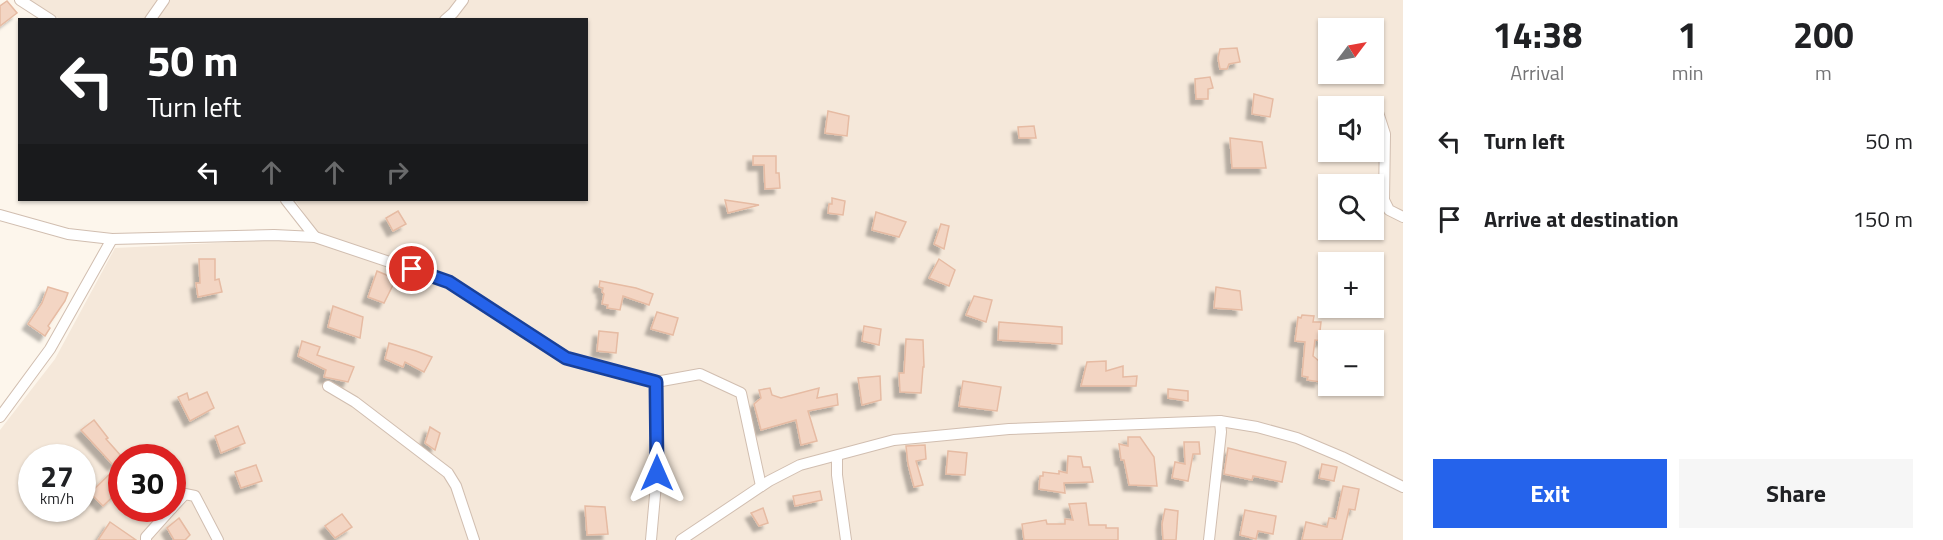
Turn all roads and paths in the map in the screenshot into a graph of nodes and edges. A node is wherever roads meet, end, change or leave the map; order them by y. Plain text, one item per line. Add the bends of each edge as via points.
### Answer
1 (20, 0) edge
2 (164, 0) edge
3 (463, 0) edge
4 (48, 18) edge
5 (151, 18) edge
6 (447, 18) edge
7 (1384, 131) edge
8 (287, 201) edge
9 (0, 215) edge
10 (1403, 217) edge
11 (315, 237) junction
12 (112, 239) junction
13 (656, 382) junction
14 (328, 386) dead end
15 (0, 417) edge
16 (1220, 421) junction
17 (837, 456) junction
18 (760, 486) junction
19 (1403, 486) edge
20 (186, 494) edge
21 (159, 522) edge
22 (146, 540) edge
23 (218, 540) edge
24 (474, 540) edge
25 (651, 540) edge
26 (681, 540) edge
27 (846, 540) edge
28 (1209, 540) edge

1 - 4 street
2 - 5 street
3 - 6 street
7 - 10 street via 1384,200 1389,210
8 - 11 street
9 - 12 street via 68,234
11 - 12 street
11 - 13 street via 449,282 566,358
12 - 15 street via 50,350
13 - 18 street via 700,374 741,393
13 - 25 street via 657,473
14 - 24 street via 448,473
16 - 17 street via 998,430 894,440
16 - 19 street via 1297,438
16 - 28 street
17 - 18 street via 800,465
17 - 27 street
18 - 26 street
20 - 23 street via 195,496
21 - 22 street

